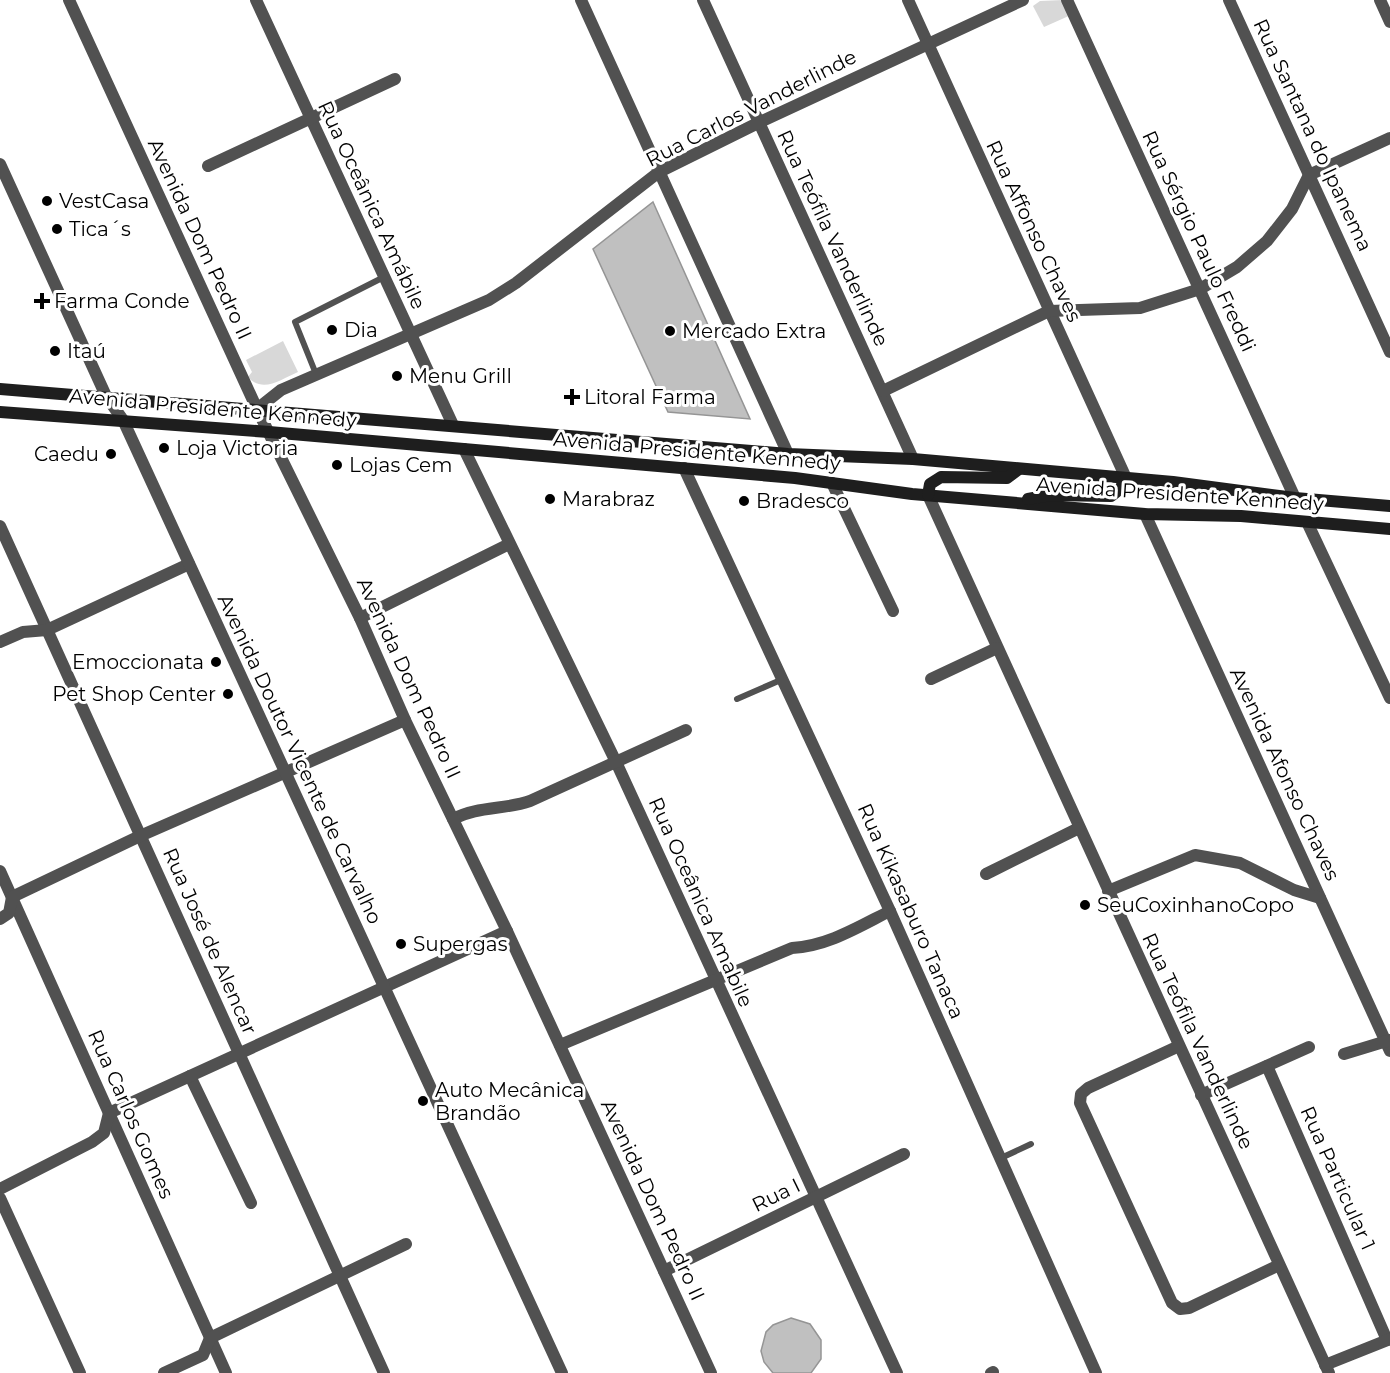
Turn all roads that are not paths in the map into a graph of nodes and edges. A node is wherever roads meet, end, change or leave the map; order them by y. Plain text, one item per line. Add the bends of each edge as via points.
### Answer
1 (69, 0) edge
2 (256, 0) edge
3 (581, 0) edge
4 (703, 0) edge
5 (908, 0) edge
6 (1023, 0) edge
7 (1067, 0) edge
8 (1229, 0) edge
9 (1380, 0) edge
10 (1390, 22) edge
11 (927, 44) junction
12 (395, 79) dead end
13 (311, 118) junction
14 (758, 123) junction
15 (1390, 138) edge
16 (0, 164) edge
17 (208, 166) dead end
18 (660, 172) junction
19 (1309, 175) junction
20 (384, 277) junction
21 (1200, 290) junction
22 (1049, 310) junction
23 (411, 335) junction
24 (1390, 352) edge
25 (316, 374) junction
26 (0, 389) edge
27 (883, 391) junction
28 (106, 396) junction
29 (257, 409) junction
30 (0, 411) edge
31 (123, 420) junction
32 (453, 425) junction
33 (269, 432) junction
34 (464, 449) junction
35 (788, 454) junction
36 (913, 459) junction
37 (684, 468) junction
38 (1018, 469) junction
39 (1126, 478) junction
40 (832, 483) junction
41 (928, 495) junction
42 (1295, 498) junction
43 (1009, 502) junction
44 (1390, 506) edge
45 (1145, 514) junction
46 (1307, 522) junction
47 (0, 526) edge
48 (1390, 529) edge
49 (509, 543) junction
50 (189, 564) junction
51 (893, 611) dead end
52 (360, 618) junction
53 (47, 630) junction
54 (0, 642) edge
55 (997, 648) junction
56 (784, 679) junction
57 (931, 679) dead end
58 (1390, 698) edge
59 (737, 699) dead end
60 (405, 720) junction
61 (686, 730) dead end
62 (616, 762) junction
63 (285, 773) junction
64 (453, 819) junction
65 (1079, 828) junction
66 (140, 836) junction
67 (0, 871) edge
68 (987, 874) dead end
69 (1108, 891) junction
70 (12, 897) junction
71 (1320, 897) junction
72 (890, 911) junction
73 (0, 919) edge
74 (507, 931) junction
75 (715, 982) junction
76 (384, 987) junction
77 (1389, 1044) edge
78 (560, 1045) junction
79 (1179, 1046) junction
80 (1309, 1047) dead end
81 (239, 1054) junction
82 (1344, 1054) dead end
83 (1267, 1065) junction
84 (190, 1076) junction
85 (1201, 1095) junction
86 (109, 1113) junction
87 (1031, 1144) dead end
88 (904, 1154) dead end
89 (1001, 1158) junction
90 (0, 1189) edge
91 (816, 1197) junction
92 (0, 1198) edge
93 (251, 1203) dead end
94 (406, 1244) dead end
95 (1279, 1265) junction
96 (664, 1271) junction
97 (340, 1277) junction
98 (210, 1338) junction
99 (1388, 1340) edge
100 (1327, 1369) edge
101 (80, 1373) edge
102 (164, 1373) edge
103 (226, 1373) edge
104 (384, 1373) edge
105 (562, 1373) edge
106 (711, 1373) edge
107 (897, 1373) edge
108 (1096, 1373) edge

1 - 29 street, Avenida Dom Pedro II
2 - 13 street, Rua Oceânica Amábile
3 - 18 street
4 - 14 street, Rua Teófila Vanderlinde
5 - 11 street, Rua Affonso Chaves
6 - 11 street, Rua Carlos Vanderlinde
7 - 21 street, Rua Sérgio Paulo Freddi
8 - 19 street, Rua Santana do Ipanema
9 - 10 street
11 - 14 street, Rua Carlos Vanderlinde
11 - 22 street, Rua Affonso Chaves
12 - 13 street
13 - 17 street
13 - 20 street, Rua Oceânica Amábile
14 - 18 street, Rua Carlos Vanderlinde
14 - 27 street, Rua Teófila Vanderlinde
15 - 19 street
16 - 28 street, Avenida Doutor Vicente de Carvalho
18 - 23 street, Rua Carlos Vanderlinde via 502,293
18 - 35 street
19 - 21 street via 1292,210 1267,241 1237,267
19 - 24 street, Rua Santana do Ipanema
20 - 23 street, Rua Oceânica Amábile
20 - 25 lane via 295,322
21 - 22 street via 1140,308
21 - 42 street, Rua Sérgio Paulo Freddi
22 - 27 street
22 - 39 street, Rua Affonso Chaves
23 - 25 street, Rua Carlos Vanderlinde
23 - 32 street, Rua Oceânica Amábile
25 - 29 street, Rua Carlos Vanderlinde via 281,390
26 - 28 main road, Avenida Presidente Kennedy
27 - 36 street, Rua Teófila Vanderlinde
28 - 29 main road, Avenida Presidente Kennedy
28 - 31 street, Avenida Doutor Vicente de Carvalho
29 - 32 main road, Avenida Presidente Kennedy
29 - 33 street, Avenida Dom Pedro II
30 - 31 main road, Avenida Presidente Kennedy
31 - 33 main road, Avenida Presidente Kennedy
31 - 50 street, Avenida Doutor Vicente de Carvalho
32 - 35 main road, Avenida Presidente Kennedy
33 - 34 main road, Avenida Presidente Kennedy
33 - 52 street, Avenida Dom Pedro II
34 - 37 main road, Avenida Presidente Kennedy
34 - 49 street, Rua Oceânica Amabile
35 - 36 main road, Avenida Presidente Kennedy
36 - 38 main road, Avenida Presidente Kennedy
37 - 40 main road, Avenida Presidente Kennedy
37 - 56 street, Rua Kikasaburo Tanaca
38 - 39 main road, Avenida Presidente Kennedy
38 - 41 main road via 1007,478 941,477 930,484
39 - 42 main road, Avenida Presidente Kennedy
39 - 43 main road via 1111,496 1050,495
40 - 41 main road, Avenida Presidente Kennedy
40 - 51 street
41 - 43 main road, Avenida Presidente Kennedy
41 - 55 street, Rua Teófila Vanderlinde
42 - 44 main road, Avenida Presidente Kennedy
43 - 45 main road, Avenida Presidente Kennedy
45 - 46 main road, Avenida Presidente Kennedy
45 - 71 street, Avenida Afonso Chaves
46 - 48 main road, Avenida Presidente Kennedy
46 - 58 street
47 - 53 street, Rua José de Alencar
49 - 52 street
49 - 62 street, Rua Oceânica Amabile
50 - 53 street
50 - 63 street, Avenida Doutor Vicente de Carvalho
52 - 60 street, Avenida Dom Pedro II
53 - 54 street via 23,632
53 - 66 street, Rua José de Alencar
55 - 57 street
55 - 65 street, Rua Teófila Vanderlinde
56 - 59 lane
56 - 72 street, Rua Kikasaburo Tanaca
60 - 63 street
60 - 64 street, Avenida Dom Pedro II
61 - 62 street
62 - 64 street via 522,803 470,810
62 - 75 street, Rua Oceânica Amabile
63 - 66 street
63 - 76 street, Avenida Doutor Vicente de Carvalho
64 - 74 street, Avenida Dom Pedro II
65 - 68 street
65 - 69 street, Rua Teófila Vanderlinde
66 - 70 street
66 - 81 street, Rua José de Alencar
67 - 70 street, Rua Carlos Gomes
69 - 71 street via 1195,855 1240,863 1294,890
69 - 79 street, Rua Teófila Vanderlinde
70 - 73 street via 9,913
70 - 86 street, Rua Carlos Gomes
71 - 77 street, Avenida Afonso Chaves
72 - 75 street via 826,942 792,948
72 - 89 street, Rua Kikasaburo Tanaca
74 - 76 street
74 - 78 street, Avenida Dom Pedro II
75 - 78 street
75 - 91 street, Rua Oceânica Amabile
76 - 81 street
76 - 105 street, Avenida Doutor Vicente de Carvalho
77 - 82 street
78 - 96 street, Avenida Dom Pedro II
79 - 85 street, Rua Teófila Vanderlinde
79 - 95 street via 1088,1088 1080,1103 1172,1304 1180,1309 1189,1308
80 - 83 street
81 - 84 street
81 - 97 street, Rua José de Alencar
83 - 85 street
83 - 99 street, Rua Particular 1
84 - 86 street
84 - 93 street
85 - 95 street, Rua Teófila Vanderlinde
86 - 90 street via 104,1133 92,1142
86 - 98 street, Rua Carlos Gomes
87 - 89 lane
88 - 91 street, Rua I
89 - 108 street, Rua Kikasaburo Tanaca
91 - 96 street, Rua I
91 - 107 street, Rua Oceânica Amabile
92 - 101 street
94 - 97 street
95 - 100 street, Rua Teófila Vanderlinde
96 - 106 street, Avenida Dom Pedro II
97 - 98 street
97 - 104 street, Rua José de Alencar
98 - 102 street via 203,1354
98 - 103 street, Rua Carlos Gomes
99 - 100 street

